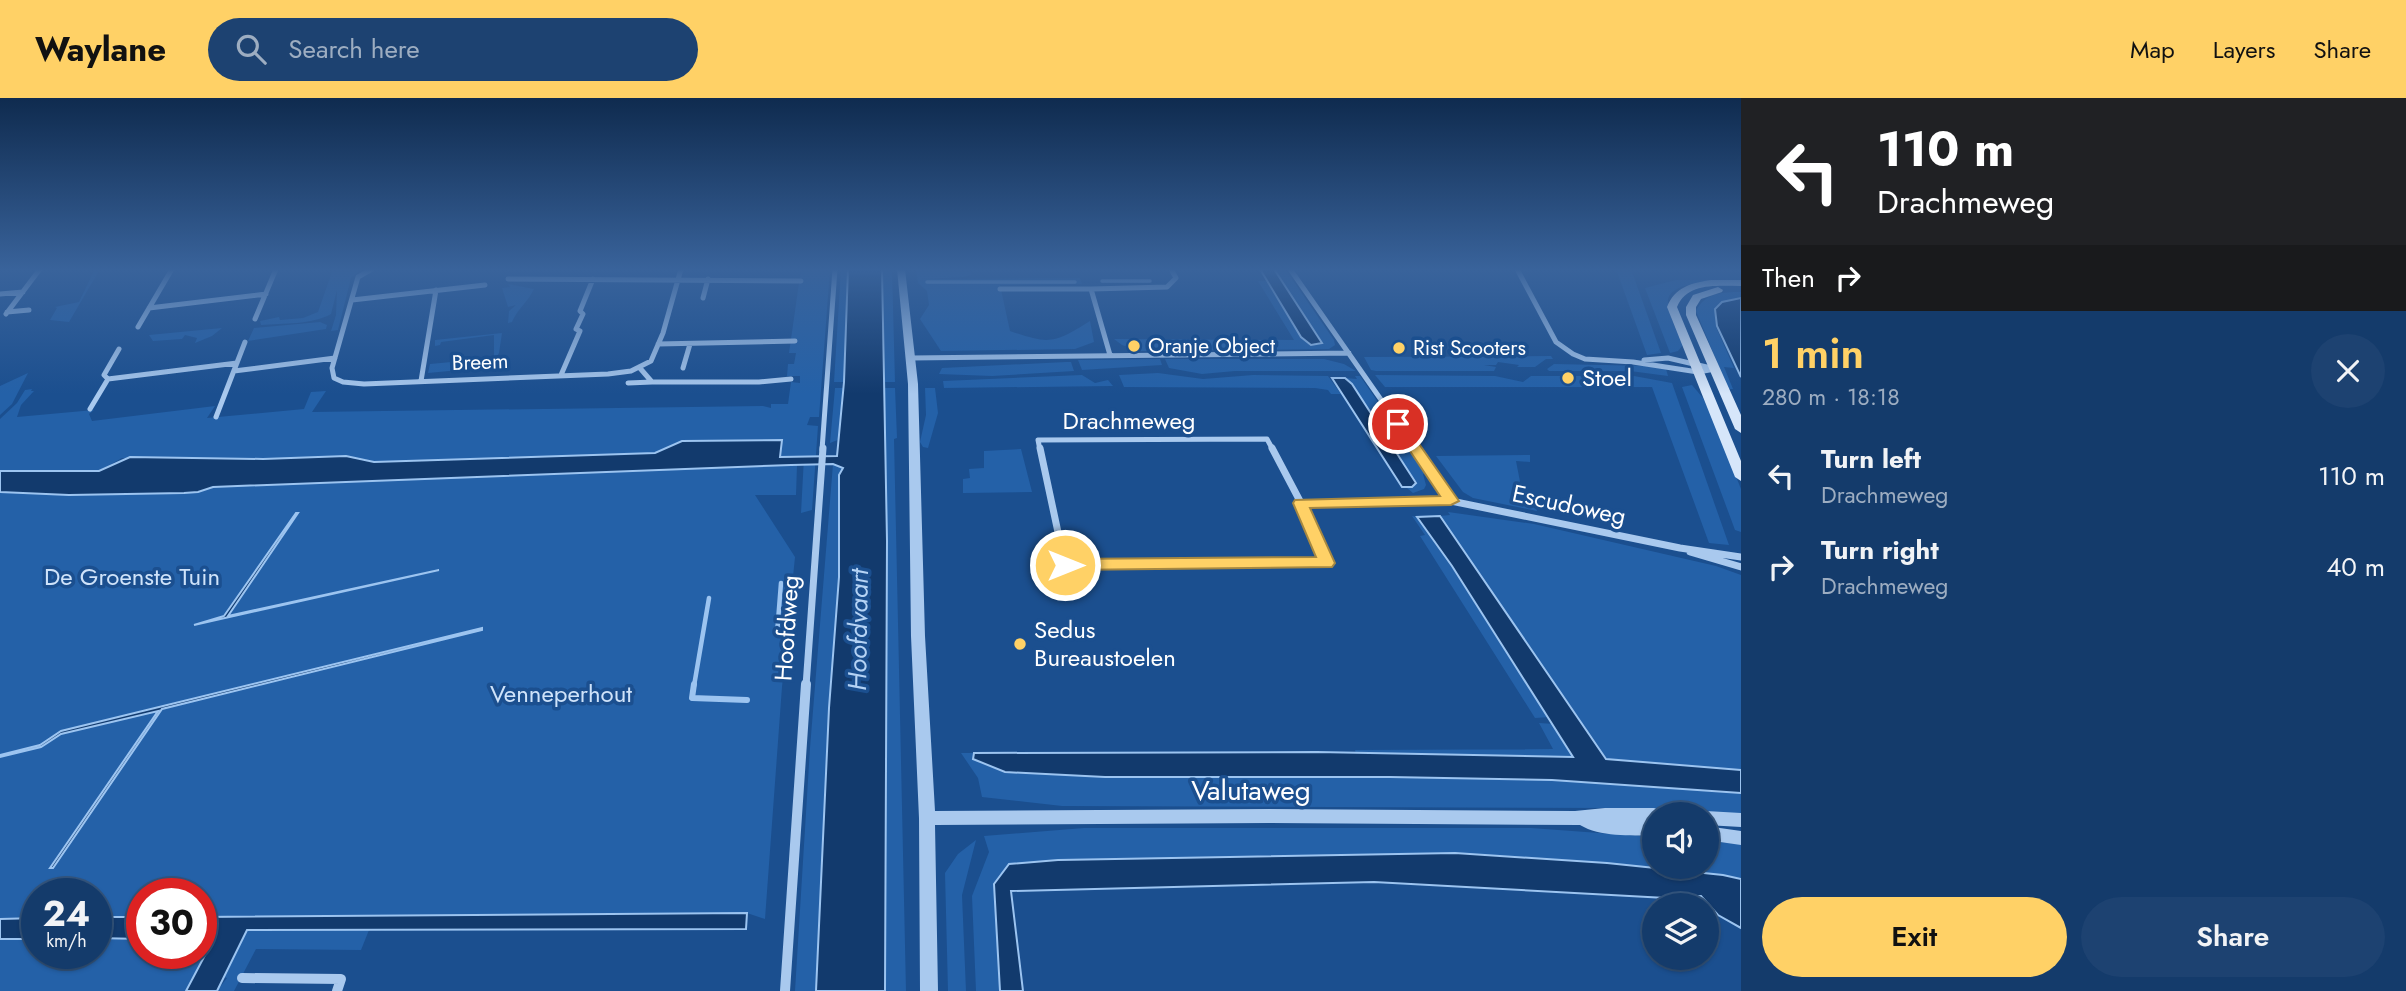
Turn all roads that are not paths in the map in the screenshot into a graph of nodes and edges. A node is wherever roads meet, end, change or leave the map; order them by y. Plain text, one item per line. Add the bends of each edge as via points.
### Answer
1 (8, 311) edge
2 (24, 311) edge
3 (147, 311) edge
4 (259, 311) edge
5 (349, 311) edge
6 (433, 311) edge
7 (581, 311) edge
8 (668, 311) edge
9 (832, 311) edge
10 (906, 311) edge
11 (1097, 311) edge
12 (1319, 311) edge
13 (1539, 311) edge
14 (1673, 311) edge
15 (1691, 311) edge
16 (255, 319) dead end
17 (138, 327) dead end
18 (795, 341) dead end
19 (245, 342) dead end
20 (657, 344) junction
21 (690, 344) junction
22 (119, 349) dead end
23 (1349, 353) junction
24 (1110, 355) junction
25 (335, 358) junction
26 (911, 358) junction
27 (1633, 362) junction
28 (237, 363) junction
29 (1696, 367) junction
30 (639, 368) junction
31 (683, 368) dead end
32 (1715, 369) junction
33 (234, 371) junction
34 (561, 375) junction
35 (108, 379) junction
36 (791, 379) dead end
37 (421, 381) junction
38 (652, 382) junction
39 (628, 383) dead end
40 (90, 409) dead end
41 (216, 417) dead end
42 (1741, 429) edge
43 (1741, 477) edge
44 (1451, 501) junction
45 (1301, 503) junction
46 (1680, 548) junction
47 (1741, 557) edge
48 (1741, 567) edge
49 (1642, 815) edge
50 (927, 818) junction
51 (1576, 818) junction
52 (1719, 819) edge
53 (1741, 820) edge
54 (1642, 828) edge
55 (1719, 835) edge
56 (1741, 838) edge
57 (242, 978) dead end
58 (337, 991) edge
59 (785, 991) edge
60 (929, 991) edge

1 - 2 street
3 - 17 street
4 - 16 street
5 - 25 street
6 - 37 street
7 - 34 street via 576,329 580,331
8 - 20 street
9 - 59 street, Hoofdweg
10 - 26 street
11 - 24 street
12 - 23 street
13 - 27 street via 1562,348 1586,359
14 - 29 main road
15 - 32 main road
18 - 21 street
19 - 28 street
20 - 21 street
20 - 30 street via 653,359
21 - 31 street
22 - 35 street via 104,375
23 - 24 street
23 - 44 street
24 - 26 street
25 - 33 street
25 - 37 street, Breem via 332,374 344,382
26 - 50 street
27 - 29 street
27 - 29 street via 1668,358
28 - 33 street
28 - 35 street
29 - 32 street
29 - 32 street
29 - 43 main road
30 - 34 street, Breem
30 - 38 street
32 - 42 main road
33 - 41 street
34 - 37 street, Breem
35 - 40 street
36 - 38 street
38 - 39 street
44 - 45 street
44 - 46 street, Escudoweg
45 - 45 street, Drachmeweg via 1327,563 1065,565 1038,440 1267,439
46 - 47 street, Escudoweg
46 - 48 street, Escudoweg
49 - 51 street, Valutaweg
50 - 51 street, Valutaweg
50 - 60 street
51 - 54 street, Valutaweg
52 - 53 street
55 - 56 street
57 - 58 street via 341,979

